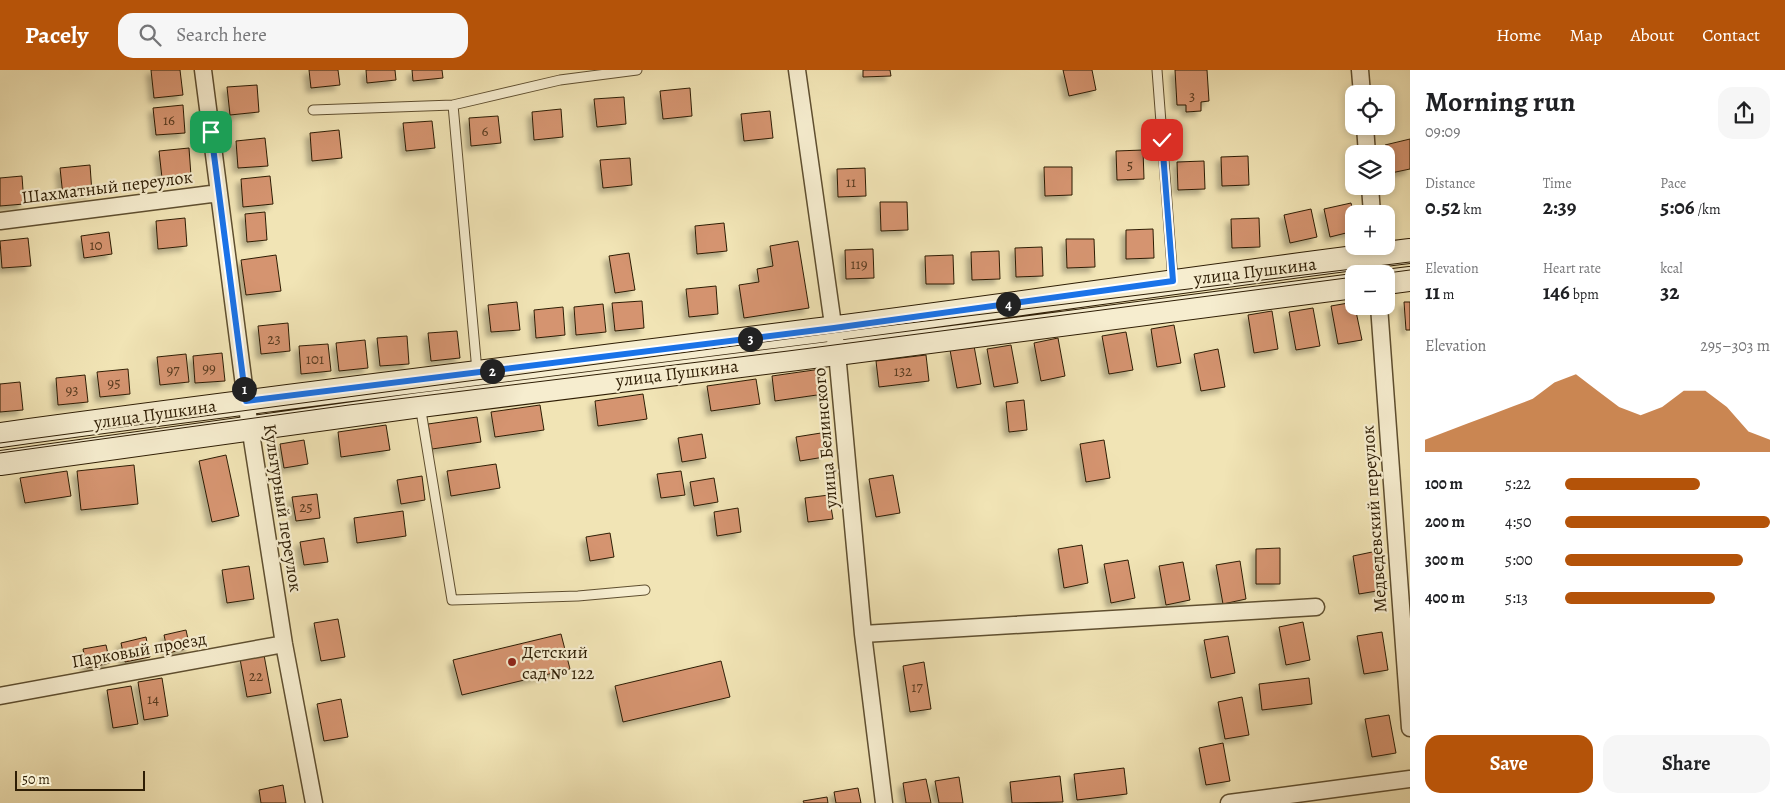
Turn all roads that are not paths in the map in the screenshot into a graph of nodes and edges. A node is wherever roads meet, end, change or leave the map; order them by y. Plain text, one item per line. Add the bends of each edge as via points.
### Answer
1 (203, 70) edge
2 (637, 70) edge
3 (797, 70) edge
4 (1157, 70) edge
5 (1360, 70) edge
6 (1361, 85) edge
7 (453, 105) junction
8 (312, 110) dead end
9 (219, 193) junction
10 (0, 221) edge
11 (1410, 251) edge
12 (1376, 258) edge
13 (1410, 279) edge
14 (1173, 281) junction
15 (1395, 281) edge
16 (1345, 287) edge
17 (1380, 315) edge
18 (834, 328) junction
19 (837, 353) junction
20 (477, 373) junction
21 (246, 401) junction
22 (420, 405) junction
23 (250, 428) junction
24 (0, 435) edge
25 (0, 463) edge
26 (645, 590) dead end
27 (1316, 608) dead end
28 (863, 634) junction
29 (284, 644) junction
30 (0, 696) edge
31 (1410, 728) edge
32 (1410, 778) edge
33 (314, 803) edge
34 (884, 803) edge
35 (1235, 803) edge

1 - 9 street, Культурный переулок
2 - 7 lane via 560,80
3 - 18 street, улица Белинского
4 - 14 lane
5 - 6 street
7 - 8 lane
7 - 20 lane
9 - 10 street, Шахматный переулок
9 - 21 street, Культурный переулок
11 - 12 main road, улица Пушкина
12 - 14 main road, улица Пушкина
13 - 15 main road
14 - 18 main road, улица Пушкина
16 - 19 main road, улица Пушкина
17 - 31 street, Медведевский переулок
18 - 19 street, улица Белинского
18 - 20 main road, улица Пушкина
19 - 22 main road, улица Пушкина
19 - 28 street, улица Белинского
20 - 21 main road, улица Пушкина
21 - 23 street, Культурный переулок
21 - 24 main road, улица Пушкина
22 - 23 main road, улица Пушкина
22 - 26 lane via 452,600 578,596
23 - 25 main road, улица Пушкина
23 - 29 street, Культурный переулок
27 - 28 street
28 - 34 street, улица Белинского
29 - 30 street, Парковый проезд
29 - 33 street, Культурный переулок
32 - 35 street

